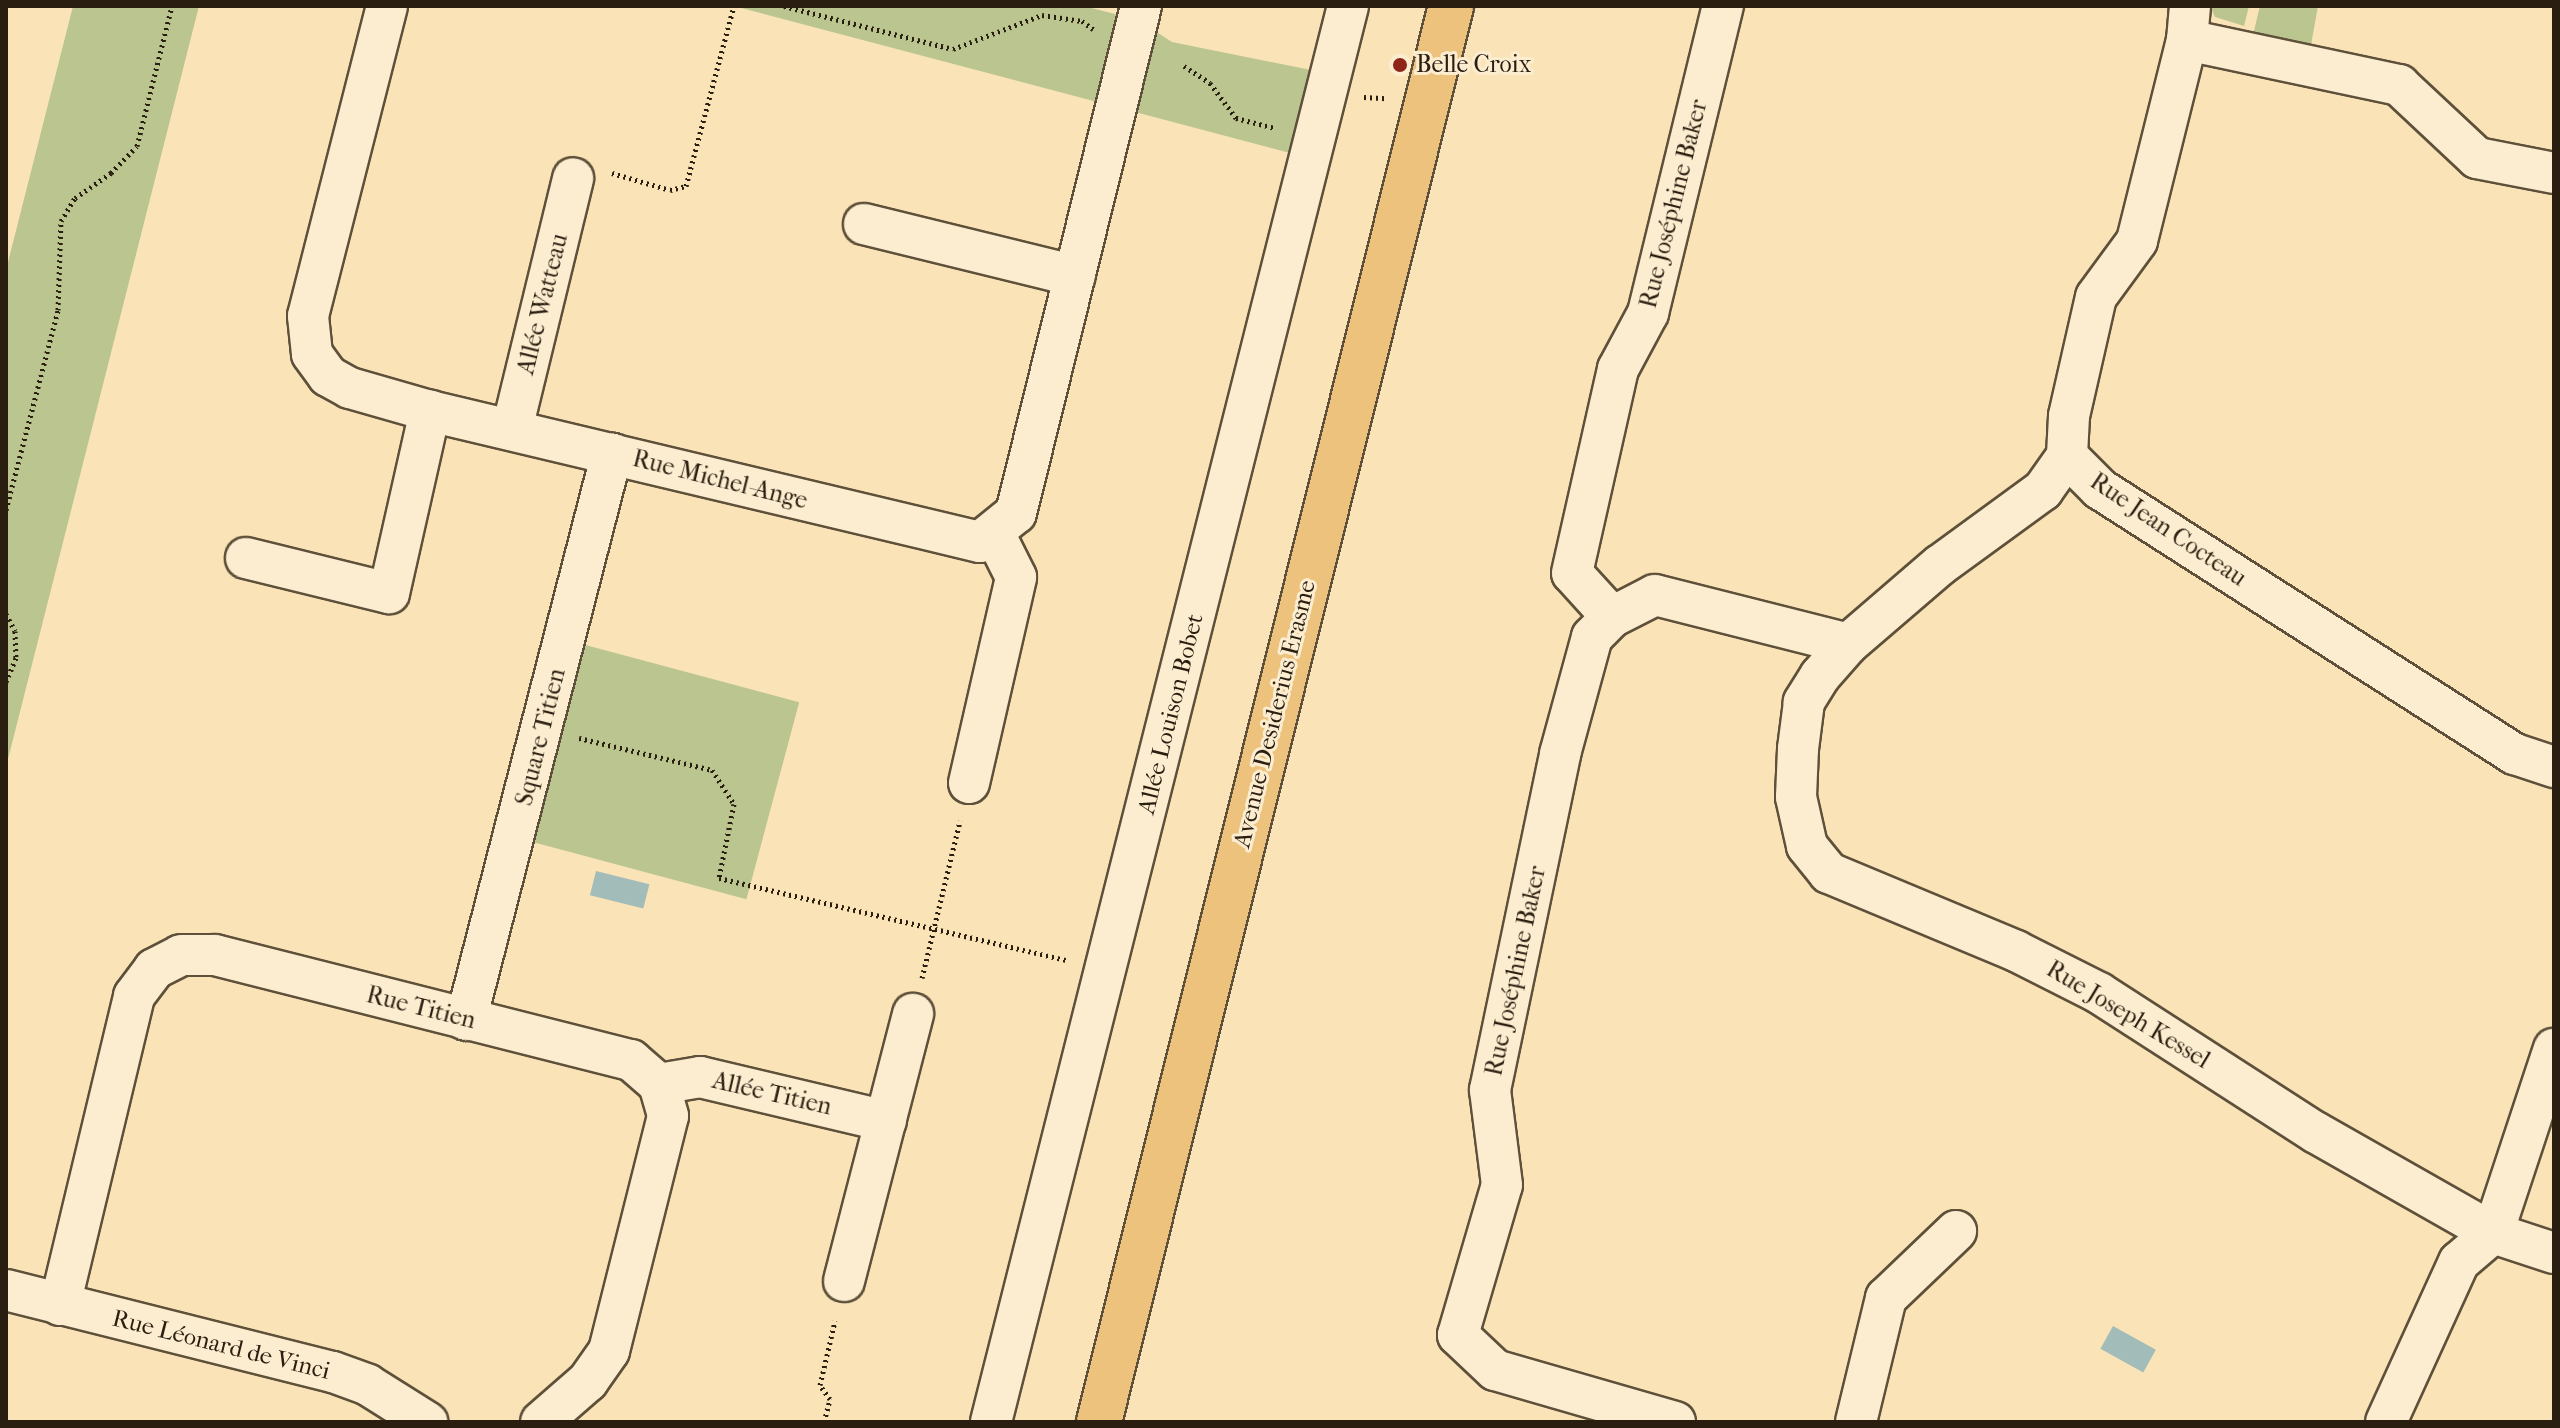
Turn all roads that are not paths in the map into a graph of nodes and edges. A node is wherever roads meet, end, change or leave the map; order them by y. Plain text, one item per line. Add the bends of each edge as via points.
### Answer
1 (387, 6) edge
2 (1141, 6) edge
3 (1348, 6) edge
4 (1451, 6) edge
5 (1723, 6) edge
6 (2189, 23) edge
7 (2554, 173) edge
8 (573, 178) road end
9 (864, 224) dead end
10 (1075, 276) junction
11 (430, 411) junction
12 (512, 429) junction
13 (612, 453) junction
14 (2067, 456) junction
15 (995, 535) junction
16 (246, 558) dead end
17 (1612, 617) junction
18 (1848, 644) junction
19 (2554, 767) edge
20 (969, 783) road end
21 (913, 1014) road end
22 (466, 1020) junction
23 (2554, 1049) edge
24 (659, 1084) junction
25 (886, 1121) junction
26 (1956, 1231) dead end
27 (2493, 1233) junction
28 (2554, 1253) edge
29 (844, 1281) road end
30 (6, 1290) edge
31 (60, 1305) junction
32 (427, 1422) edge
33 (541, 1422) edge
34 (991, 1422) edge
35 (1099, 1422) edge
36 (1675, 1422) edge
37 (1856, 1422) edge
38 (2386, 1422) edge

1 - 11 street, Rue Michel-Ange via 308,316 309,340 328,376 350,388
2 - 10 street via 1118,43
3 - 34 street, Allée Louison Bobet
4 - 35 main road, Avenue Desiderius Erasme
5 - 17 street, Rue Joséphine Baker via 1648,313 1618,369 1572,573
6 - 7 street via 2399,85 2477,158
6 - 14 street, Rue Jean Cocteau via 2137,241 2096,297 2069,416
8 - 12 street, Allée Watteau
9 - 10 street
10 - 15 street via 1016,513
11 - 12 street, Rue Michel-Ange
11 - 16 street via 389,593
12 - 13 street, Rue Michel-Ange
13 - 15 street, Rue Michel-Ange via 962,541 980,542
13 - 22 street, Square Titien
14 - 18 street via 2043,490 1940,565
14 - 19 street, Rue Jean Cocteau via 2100,489 2488,737 2515,754
15 - 20 street via 1016,577
17 - 18 street, Rue Joséphine Baker via 1655,595
17 - 36 street, Rue Joséphine Baker via 1592,637 1560,754 1490,1090 1502,1185 1458,1335 1495,1370
18 - 27 street, Rue Joseph Kessel via 1804,702 1798,749 1801,828 1807,846 1829,873 2016,951 2099,993 2315,1132
21 - 25 street
22 - 24 street, Rue Titien via 631,1060
22 - 31 street, Rue Titien via 215,955 181,955 154,969 134,996
23 - 27 street
24 - 25 street, Allée Titien via 700,1077
24 - 33 street via 668,1116 609,1351 588,1381
25 - 29 street
26 - 37 street via 1886,1298
27 - 28 street, Rue Joseph Kessel
27 - 38 street via 2459,1262
30 - 31 street, Rue Léonard de Vinci
31 - 32 street, Rue Léonard de Vinci via 333,1372 368,1385

